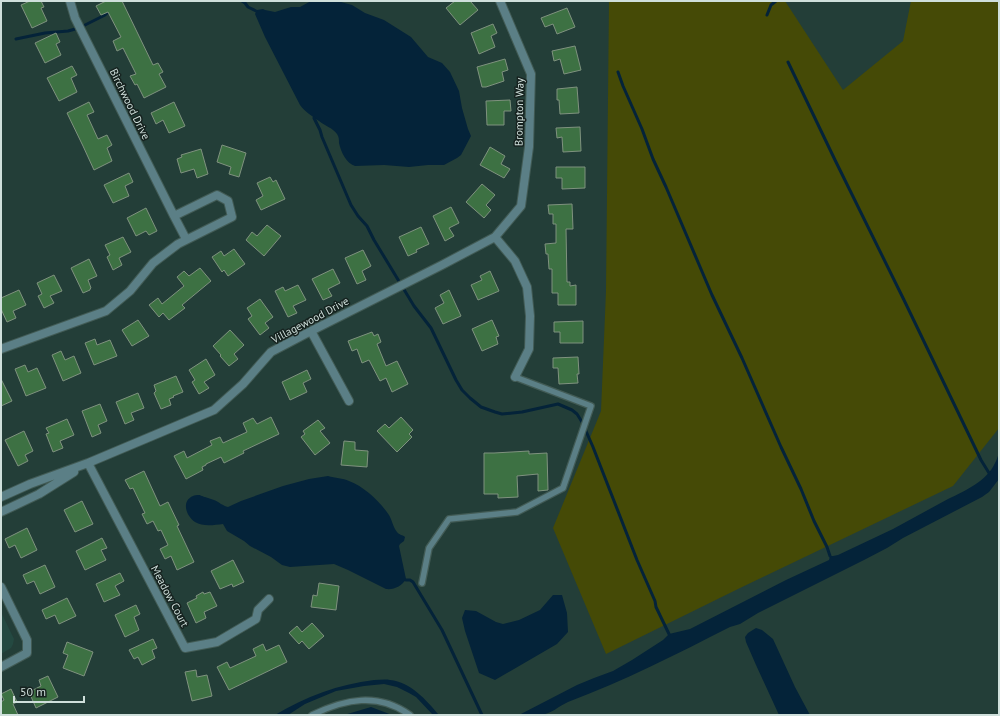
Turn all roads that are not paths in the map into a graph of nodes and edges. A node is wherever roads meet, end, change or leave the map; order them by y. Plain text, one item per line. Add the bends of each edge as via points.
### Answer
1 (70, 1) edge
2 (500, 1) edge
3 (521, 206) joint
4 (174, 216) junction
5 (496, 237) junction
6 (186, 239) junction
7 (311, 331) junction
8 (1, 349) edge
9 (515, 377) joint
10 (349, 401) dead end
11 (88, 463) junction
12 (1, 497) edge
13 (1, 512) edge
14 (422, 583) dead end
15 (1, 588) edge
16 (269, 599) dead end
17 (1, 667) edge
18 (312, 715) edge
19 (410, 715) edge

1 - 4 street, Birchwood Drive via 75,18
2 - 3 street, Brompton Way via 531,74 529,147
3 - 5 street, Villagewood Drive
4 - 6 street, Birchwood Drive
4 - 6 street via 217,195 228,201 232,217
5 - 7 street, Villagewood Drive
5 - 9 street via 515,261 527,287 530,316 528,349
6 - 8 street via 153,263 130,291 106,310
7 - 10 street
7 - 11 street, Villagewood Drive via 271,352 243,384 214,410
9 - 14 lane via 591,406 563,488 517,512 449,519 429,548
11 - 12 street, Villagewood Drive
11 - 13 street, Villagewood Drive via 39,494
11 - 16 street, Meadow Court via 185,648 217,642 256,618 258,610
15 - 17 street via 27,640 27,653
18 - 19 lane via 340,704 375,700 402,709

